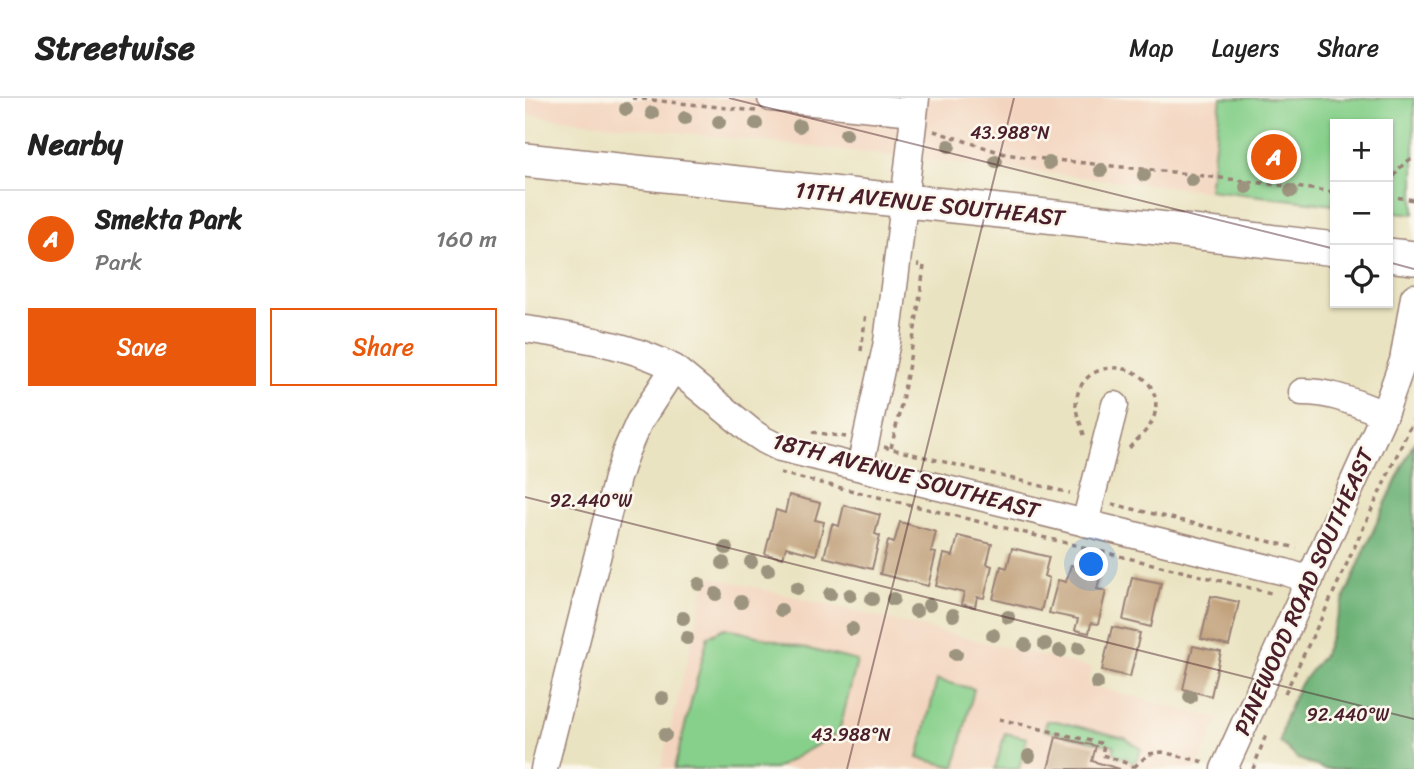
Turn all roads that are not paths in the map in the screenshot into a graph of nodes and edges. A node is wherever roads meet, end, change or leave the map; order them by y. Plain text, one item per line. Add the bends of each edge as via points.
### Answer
1 (771, 98) edge
2 (921, 114) edge
3 (525, 160) edge
4 (905, 202) junction
5 (1330, 248) edge
6 (1393, 256) edge
7 (1414, 258) edge
8 (1414, 297) edge
9 (525, 329) edge
10 (674, 368) junction
11 (1302, 392) dead end
12 (1115, 405) dead end
13 (1384, 414) junction
14 (860, 467) junction
15 (1086, 523) junction
16 (1310, 580) junction
17 (1214, 765) edge
18 (544, 769) edge

1 - 2 street
2 - 4 street
3 - 4 main road, 11TH AVENUE SOUTHEAST
4 - 5 main road, 11TH AVENUE SOUTHEAST
4 - 14 street via 887,342
6 - 7 main road
8 - 13 street, PINEWOOD ROAD SOUTHEAST via 1403,361
9 - 10 street, 18TH AVENUE SOUTHEAST via 640,353
10 - 14 street, 18TH AVENUE SOUTHEAST via 764,440
10 - 18 street via 639,422 617,478
11 - 13 street via 1330,394
12 - 15 street
13 - 16 street, PINEWOOD ROAD SOUTHEAST
14 - 15 street, 18TH AVENUE SOUTHEAST
15 - 16 street, 18TH AVENUE SOUTHEAST
16 - 17 street, PINEWOOD ROAD SOUTHEAST via 1268,670

